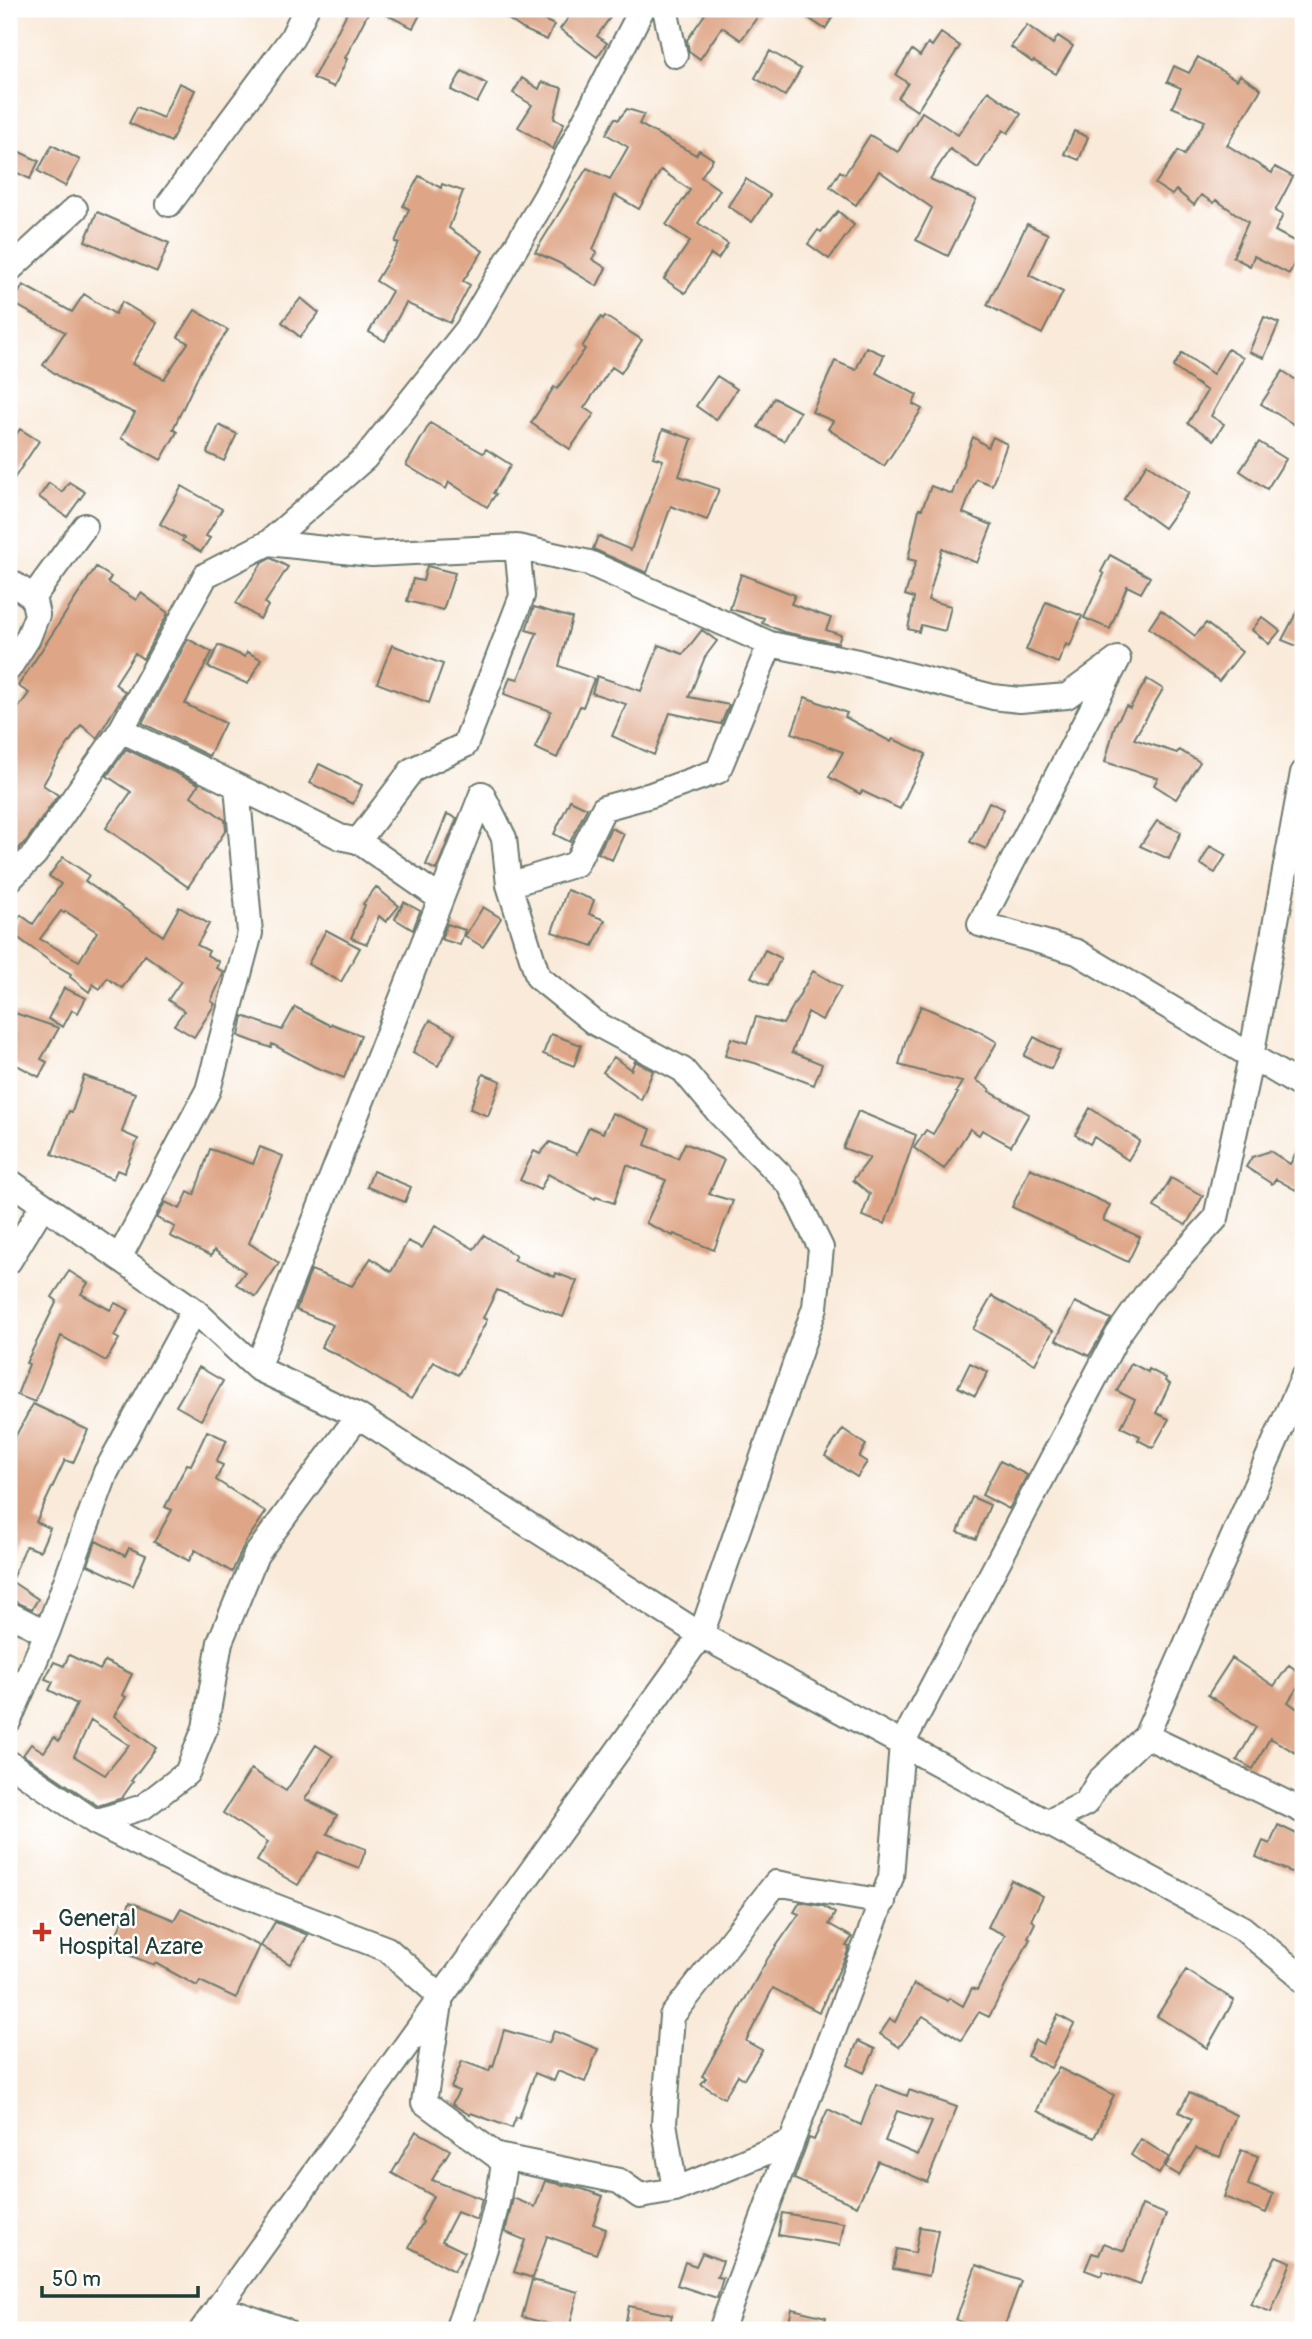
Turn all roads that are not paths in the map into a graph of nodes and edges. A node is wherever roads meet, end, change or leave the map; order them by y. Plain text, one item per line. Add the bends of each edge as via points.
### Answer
1 (306, 9) edge
2 (642, 9) edge
3 (665, 9) edge
4 (675, 55) dead end
5 (169, 204) dead end
6 (75, 209) dead end
7 (9, 270) edge
8 (85, 526) dead end
9 (268, 543) junction
10 (517, 547) junction
11 (9, 581) edge
12 (33, 597) junction
13 (770, 644) junction
14 (9, 668) edge
15 (121, 730) junction
16 (1303, 773) edge
17 (237, 786) junction
18 (358, 841) junction
19 (9, 880) edge
20 (509, 885) junction
21 (441, 899) junction
22 (1251, 1057) junction
23 (1303, 1087) edge
24 (9, 1181) edge
25 (43, 1205) junction
26 (119, 1258) junction
27 (9, 1261) edge
28 (194, 1310) junction
29 (257, 1368) junction
30 (1303, 1378) edge
31 (358, 1416) junction
32 (9, 1614) edge
33 (47, 1633) junction
34 (701, 1635) junction
35 (9, 1720) edge
36 (1146, 1735) junction
37 (902, 1744) junction
38 (9, 1763) edge
39 (143, 1807) junction
40 (1303, 1811) edge
41 (95, 1822) junction
42 (1046, 1823) junction
43 (154, 1852) junction
44 (883, 1902) junction
45 (1303, 1981) edge
46 (441, 1997) junction
47 (790, 2141) junction
48 (497, 2156) junction
49 (675, 2190) junction
50 (218, 2307) junction
51 (202, 2330) edge
52 (284, 2330) edge
53 (457, 2330) edge
54 (721, 2330) edge

1 - 5 street via 292,38
2 - 9 street via 546,196 467,330 365,458
3 - 4 street
6 - 7 street
8 - 12 street
9 - 10 street via 372,554
9 - 15 street via 206,575
10 - 13 street via 589,563
10 - 18 street via 522,596 465,745 412,770
11 - 12 street
12 - 14 street via 37,615
13 - 20 street via 718,771 604,808 576,864
13 - 22 street via 1020,700 1066,696 1118,659 980,924 1077,952
15 - 17 street
15 - 19 street via 35,854
16 - 22 street
17 - 18 street
17 - 26 street via 250,933 208,1090
18 - 21 street
20 - 21 street via 505,838 482,793
20 - 34 street via 538,977 596,1023 683,1070 790,1185 821,1248 816,1307
21 - 29 street
22 - 23 street
22 - 37 street via 1216,1217 1145,1296 1117,1336
24 - 25 street
25 - 26 street
25 - 27 street
26 - 28 street
28 - 29 street
28 - 33 street via 106,1472
29 - 31 street
30 - 36 street
31 - 34 street
31 - 39 street via 256,1555 220,1642 205,1728 187,1773
32 - 33 street
33 - 35 street
34 - 37 street
34 - 46 street
36 - 40 street
36 - 42 street via 1099,1781 1086,1803
37 - 42 street
37 - 44 street via 891,1877
38 - 41 street
39 - 41 street
39 - 43 street
41 - 43 street
42 - 45 street via 1242,1928
43 - 46 street via 224,1887 387,1950
44 - 47 street
44 - 49 street via 776,1883 672,2016 664,2123
46 - 48 street via 424,2102
46 - 50 street
47 - 49 street
47 - 54 street
48 - 49 street via 619,2181 640,2196
48 - 53 street via 504,2164 498,2204
50 - 51 street
50 - 52 street

